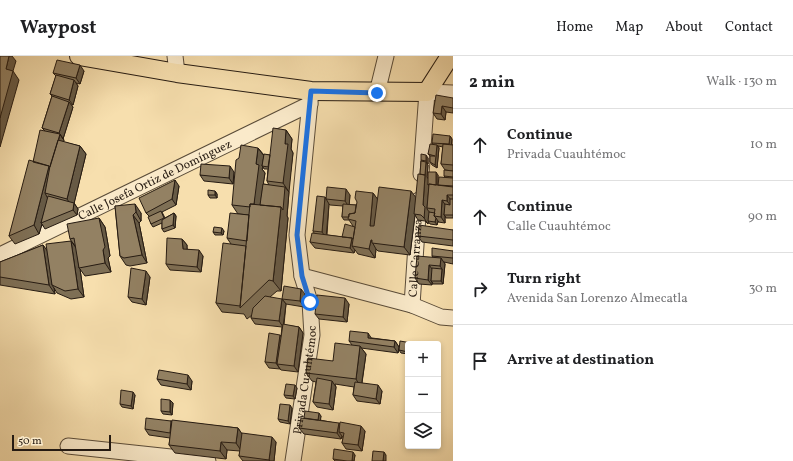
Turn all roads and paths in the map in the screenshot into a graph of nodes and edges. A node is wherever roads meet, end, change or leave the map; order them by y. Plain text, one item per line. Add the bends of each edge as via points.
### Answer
1 (79, 56) edge
2 (386, 56) edge
3 (450, 56) edge
4 (176, 65) edge
5 (427, 92) junction
6 (377, 93) junction
7 (453, 93) edge
8 (310, 98) junction
9 (0, 255) edge
10 (302, 276) junction
11 (412, 305) junction
12 (453, 318) edge
13 (68, 446) dead end
14 (208, 461) edge
15 (293, 461) edge

1 - 4 main road
2 - 6 street
3 - 5 main road
4 - 8 main road
5 - 6 main road
5 - 7 street
5 - 11 street, Calle Carranza
6 - 8 main road
8 - 9 street, Calle Josefa Ortiz de Domínguez
8 - 10 street, Privada Cuauhtémoc via 297,235
10 - 11 street, Calle Carranza
10 - 15 street, Privada Cuauhtémoc via 310,302 312,335
11 - 12 street, Calle Carranza via 441,317
13 - 14 street

